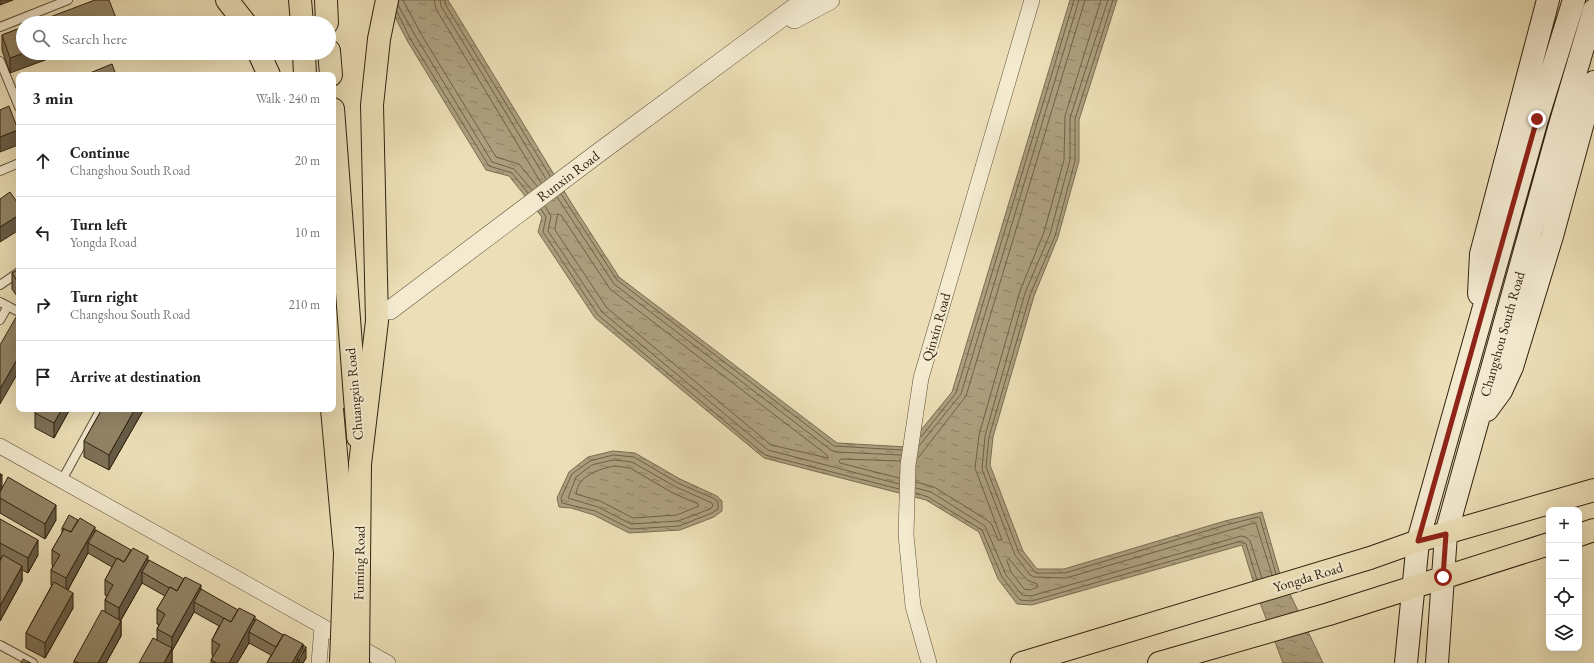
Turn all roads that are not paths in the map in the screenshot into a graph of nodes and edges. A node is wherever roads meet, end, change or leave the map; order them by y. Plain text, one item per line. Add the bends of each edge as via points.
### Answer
1 (68, 0) edge
2 (227, 0) edge
3 (300, 0) edge
4 (326, 0) edge
5 (388, 0) edge
6 (394, 0) edge
7 (805, 0) edge
8 (830, 0) edge
9 (1032, 0) edge
10 (1548, 0) edge
11 (1574, 0) edge
12 (1594, 10) edge
13 (28, 16) edge
14 (240, 16) edge
15 (301, 16) edge
16 (327, 16) edge
17 (16, 21) edge
18 (0, 27) edge
19 (379, 39) junction
20 (747, 44) junction
21 (262, 60) edge
22 (305, 60) edge
23 (330, 60) edge
24 (0, 61) edge
25 (268, 72) edge
26 (306, 72) edge
27 (331, 72) edge
28 (1594, 82) edge
29 (16, 100) edge
30 (336, 148) edge
31 (16, 164) edge
32 (0, 171) edge
33 (16, 274) edge
34 (0, 285) edge
35 (0, 302) edge
36 (8, 306) junction
37 (16, 310) edge
38 (390, 310) dead end
39 (0, 320) edge
40 (1477, 331) junction
41 (99, 412) edge
42 (332, 412) edge
43 (1477, 424) junction
44 (0, 446) edge
45 (360, 464) junction
46 (62, 480) junction
47 (1594, 490) edge
48 (1594, 530) edge
49 (1446, 534) junction
50 (1582, 534) edge
51 (1418, 541) junction
52 (1546, 545) edge
53 (1443, 577) junction
54 (1413, 586) junction
55 (322, 627) junction
56 (0, 645) edge
57 (382, 662) edge
58 (33, 663) edge
59 (318, 663) edge
60 (341, 663) edge
61 (358, 663) edge
62 (929, 663) edge
63 (1022, 663) edge
64 (1159, 663) edge
65 (1406, 663) edge
66 (1437, 663) edge

1 - 13 lane
2 - 14 main road
3 - 15 main road
4 - 16 main road
5 - 19 main road
6 - 19 main road
7 - 20 street, Runxin Road
8 - 20 street, Runxin Road
9 - 62 street, Qinxin Road via 921,378 908,465 906,536 913,606
10 - 40 main road via 1480,254
11 - 40 main road, Changshou South Road via 1537,119
12 - 43 main road, Changshou South Road
17 - 18 lane
19 - 45 main road via 372,105 377,321
20 - 38 street, Runxin Road via 601,150
21 - 25 main road
22 - 26 main road
23 - 27 main road
24 - 29 lane
28 - 43 main road via 1552,236 1512,367 1501,391
30 - 45 main road, Chuangxin Road
31 - 32 lane
33 - 34 lane
35 - 36 lane
36 - 37 lane
36 - 39 lane
40 - 51 main road, Changshou South Road
41 - 46 lane
42 - 60 main road, Chuangxin Road, bridge via 345,553
43 - 49 main road, Changshou South Road
44 - 46 street
45 - 61 main road, Fuming Road, bridge
46 - 55 street
47 - 49 main road, Yongda Road
48 - 50 main road
49 - 51 main road, Yongda Road
49 - 53 main road, Changshou South Road
51 - 54 main road, Changshou South Road
51 - 63 main road, Yongda Road via 1370,558
52 - 53 main road
53 - 54 main road
53 - 66 main road, Changshou South Road
54 - 64 main road via 1329,614
54 - 65 main road, Changshou South Road
55 - 57 street
55 - 59 street
56 - 58 lane

